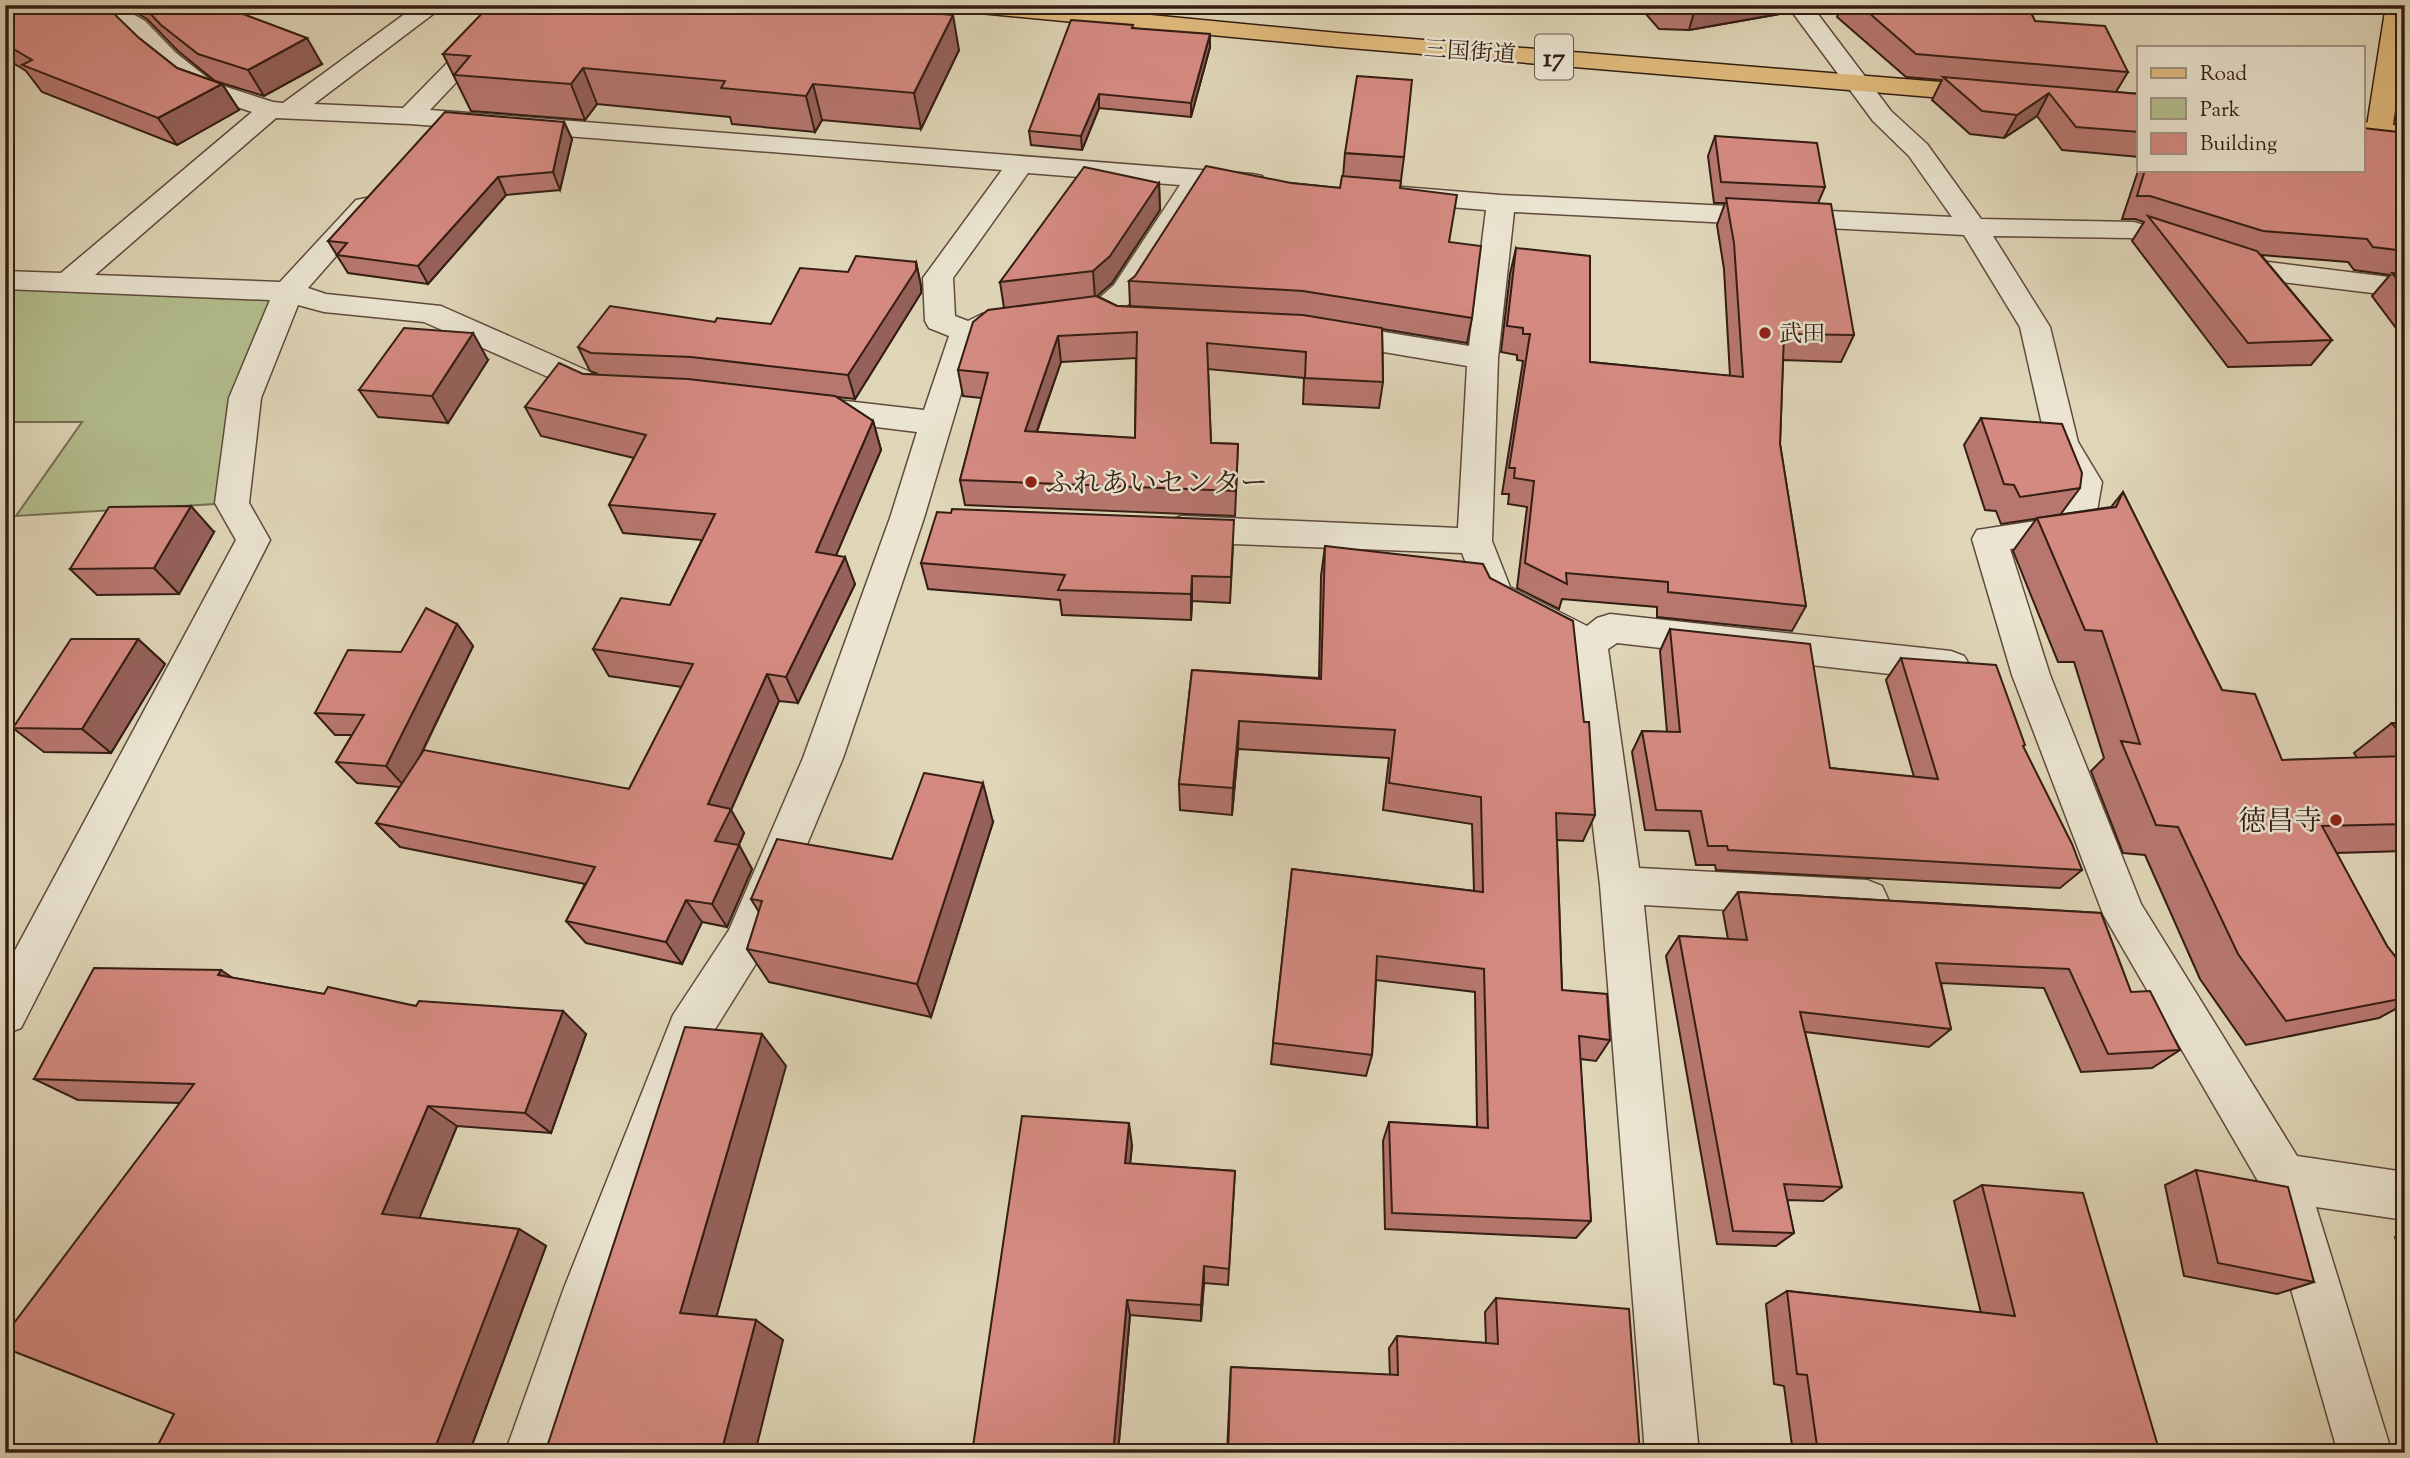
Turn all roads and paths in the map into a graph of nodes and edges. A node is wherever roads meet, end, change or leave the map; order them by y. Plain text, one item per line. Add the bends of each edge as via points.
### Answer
1 (100, 5) edge
2 (433, 5) edge
3 (517, 5) edge
4 (969, 5) edge
5 (1799, 5) edge
6 (2398, 5) edge
7 (1857, 81) junction
8 (2018, 97) edge
9 (279, 110) junction
10 (427, 125) junction
11 (2382, 132) edge
12 (1021, 163) junction
13 (2405, 166) edge
14 (1198, 178) junction
15 (1280, 185) edge
16 (380, 190) edge
17 (1377, 193) edge
18 (1501, 203) junction
19 (1973, 227) junction
20 (5, 280) edge
21 (70, 281) junction
22 (2405, 288) edge
23 (288, 292) junction
24 (1301, 328) edge
25 (973, 334) junction
26 (1483, 358) junction
27 (635, 391) edge
28 (779, 404) edge
29 (938, 423) junction
30 (1157, 528) edge
31 (1475, 541) junction
32 (1589, 644) junction
33 (2031, 675) junction
34 (1621, 885) junction
35 (1900, 901) edge
36 (2082, 912) edge
37 (2124, 914) junction
38 (5, 1013) edge
39 (2283, 1178) junction
40 (2405, 1196) edge
41 (532, 1453) edge
42 (1672, 1453) edge
43 (2365, 1453) edge

1 - 9 street via 136,26 205,88
2 - 9 street
3 - 10 street
4 - 7 main road, 三国街道 / 17
5 - 7 street
6 - 11 main road
7 - 8 main road, 三国街道 / 17
7 - 19 street via 1882,116 1918,150
9 - 10 street
9 - 21 street
10 - 12 street
11 - 13 main road
12 - 14 street
12 - 25 street via 938,278 940,321
14 - 15 street
14 - 25 street via 1124,292 1118,314 982,324
16 - 23 street
17 - 18 street
18 - 19 street
18 - 26 street
19 - 22 street via 2134,230 2257,270
19 - 33 street via 2035,327 2062,442 2085,482 2077,528 1989,538
20 - 21 street
21 - 23 street
23 - 27 street via 324,303 430,313 597,389
23 - 38 street via 245,398 232,503 253,540
24 - 26 street
25 - 29 street via 961,341
26 - 31 street
28 - 29 street
29 - 41 street via 921,519 745,943 689,1030 589,1288
30 - 31 street
31 - 32 street via 1496,596
32 - 33 street via 1610,628
32 - 34 street
33 - 37 street
34 - 35 street
34 - 42 street
36 - 37 street
37 - 39 street
39 - 40 street
39 - 43 street

